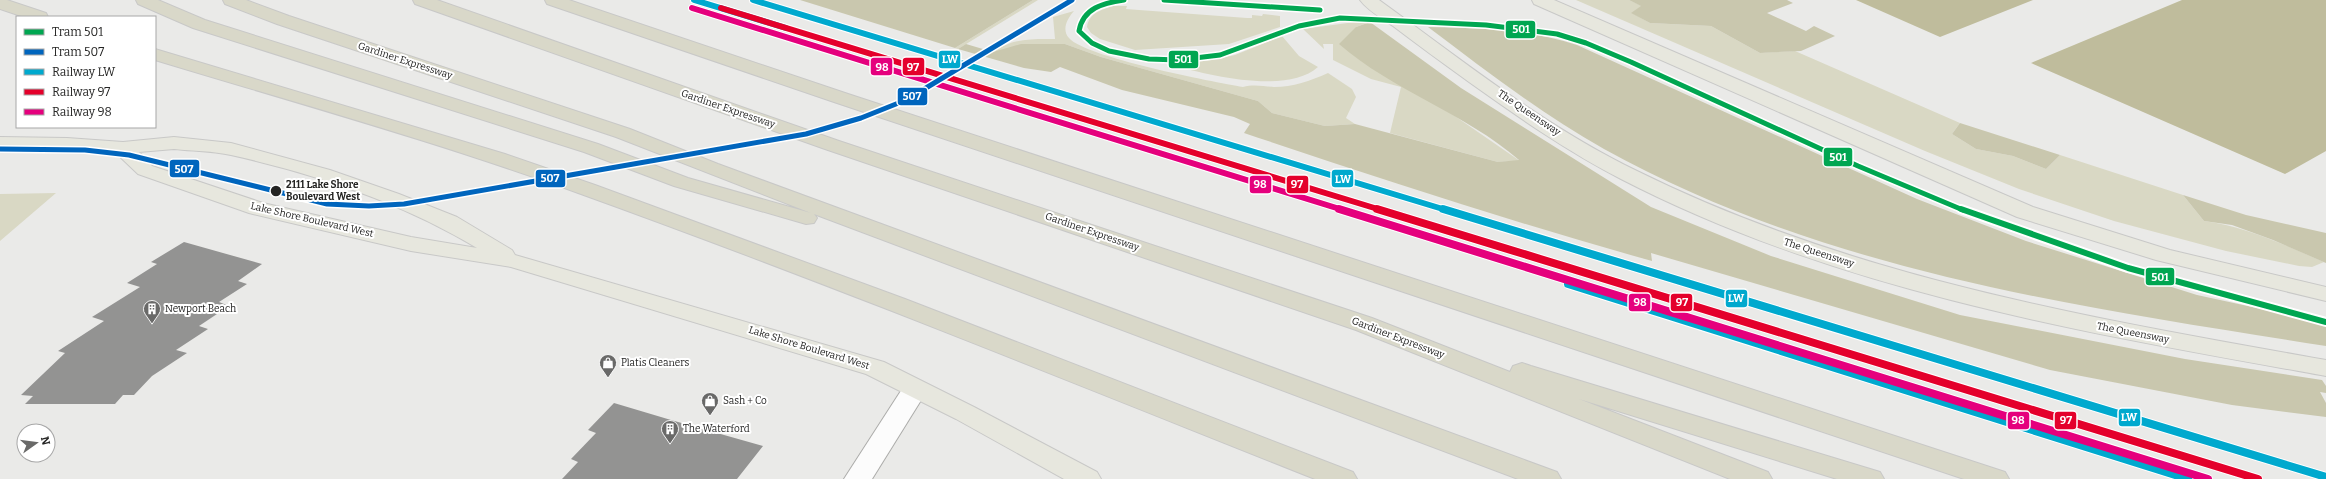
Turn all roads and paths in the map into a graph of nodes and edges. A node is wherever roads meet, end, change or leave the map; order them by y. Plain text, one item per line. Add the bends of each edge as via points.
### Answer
1 (144, 0) edge
2 (231, 0) edge
3 (421, 0) edge
4 (554, 0) edge
5 (1368, 0) edge
6 (1540, 0) edge
7 (0, 3) edge
8 (37, 16) edge
9 (156, 54) edge
10 (0, 143) edge
11 (123, 148) junction
12 (513, 261) junction
13 (971, 266) junction
14 (2326, 294) edge
15 (1364, 324) junction
16 (2326, 368) edge
17 (915, 389) junction
18 (858, 479) edge
19 (1087, 479) edge
20 (1343, 479) edge
21 (1547, 479) edge
22 (1758, 479) edge
23 (1870, 479) edge
24 (1995, 479) edge

1 - 13 highway via 198,24 591,148 681,182
2 - 13 highway, Gardiner Expressway via 283,20 622,133
3 - 15 highway, Gardiner Expressway via 832,145
4 - 24 highway via 841,98
5 - 16 main road, The Queensway via 1578,147 1684,202 1786,243 1977,300 2157,338
6 - 14 main road via 2025,212 2164,255
7 - 8 highway
9 - 20 highway via 498,158 588,189 896,304
10 - 11 main road, Lake Shore Boulevard West
11 - 12 main road, Lake Shore Boulevard West via 145,170 257,208 411,244
11 - 12 main road, Lake Shore Boulevard West via 174,143 231,149 323,174 449,222
12 - 17 main road, Lake Shore Boulevard West via 875,368
13 - 21 highway, Gardiner Expressway
15 - 22 highway, Gardiner Expressway
15 - 23 highway
17 - 18 street
17 - 19 main road, Lake Shore Boulevard West

